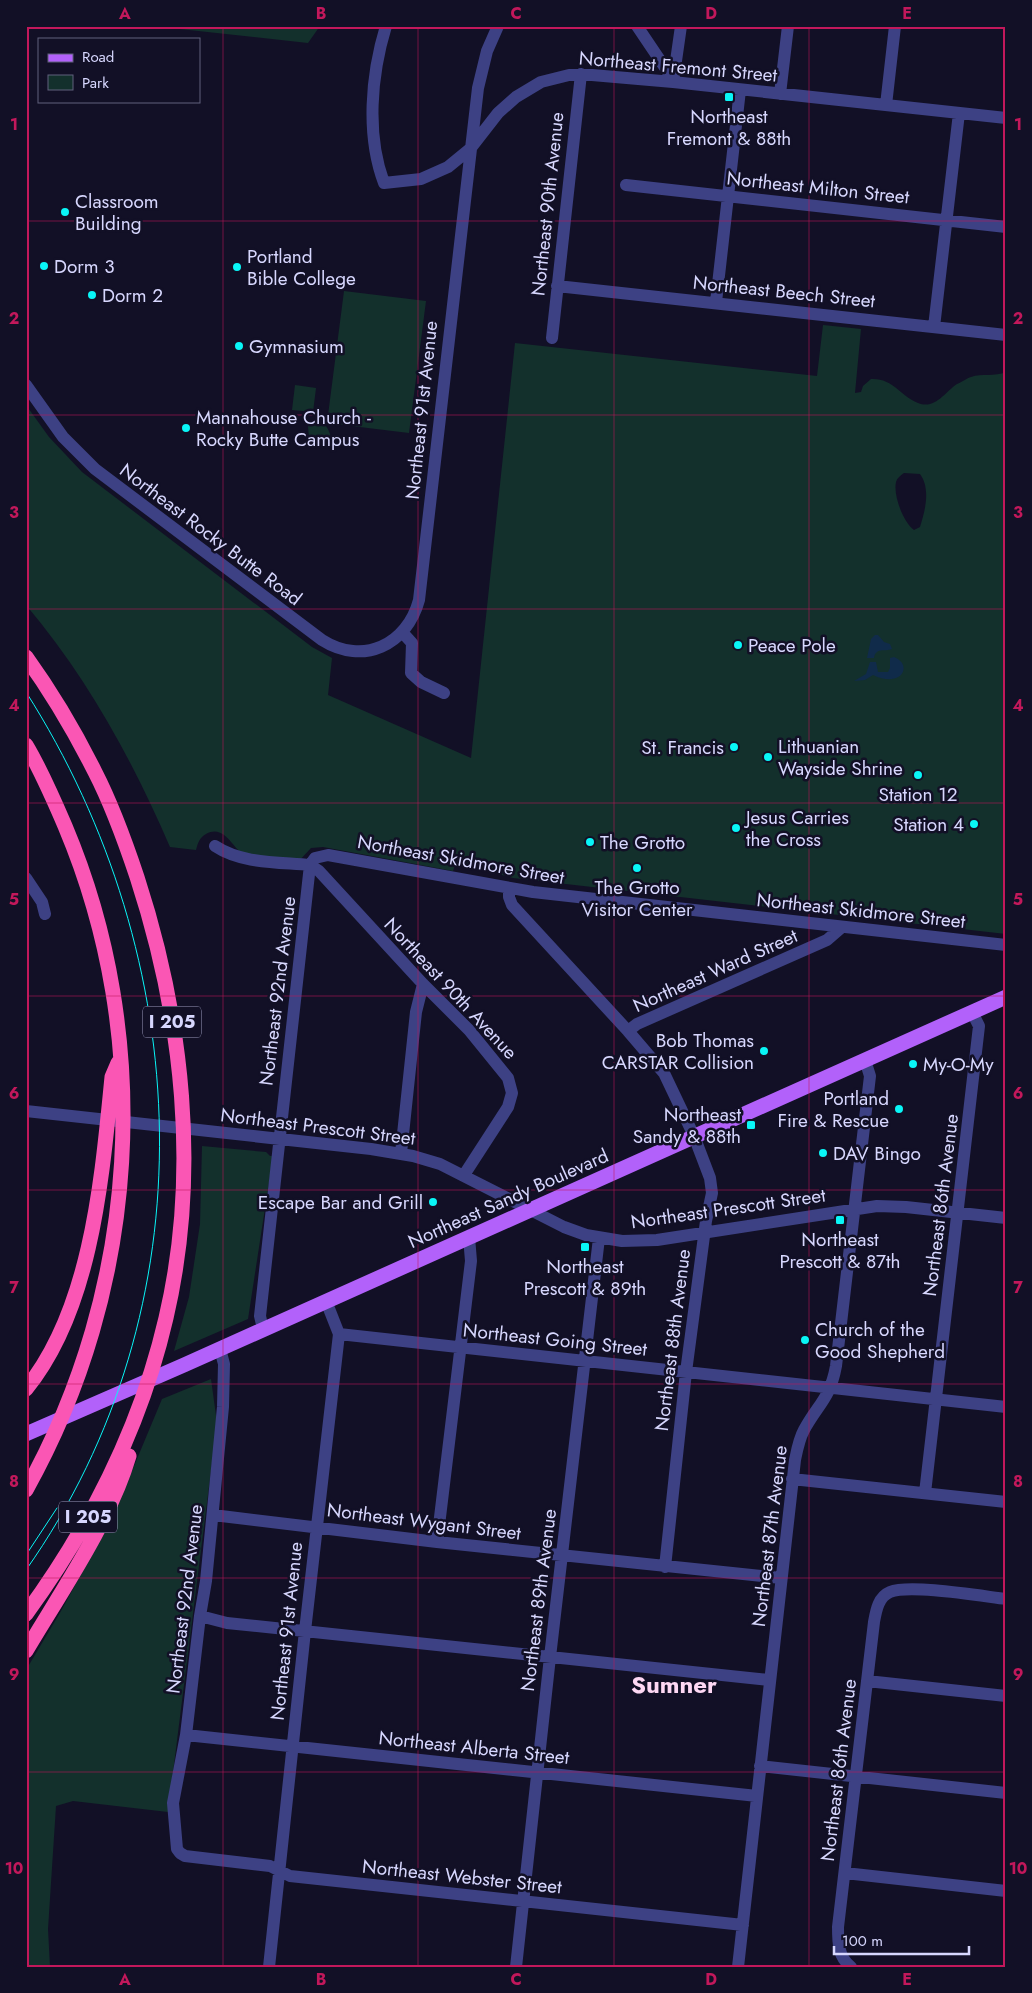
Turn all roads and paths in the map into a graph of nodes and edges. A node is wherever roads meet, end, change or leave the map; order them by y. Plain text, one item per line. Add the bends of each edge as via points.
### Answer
1 (386, 26) edge
2 (498, 26) edge
3 (637, 26) edge
4 (681, 26) edge
5 (788, 26) edge
6 (895, 26) edge
7 (581, 74) junction
8 (673, 82) junction
9 (740, 90) junction
10 (780, 94) junction
11 (886, 105) junction
12 (959, 113) junction
13 (1006, 118) edge
14 (470, 149) junction
15 (626, 185) dead end
16 (728, 197) junction
17 (946, 220) junction
18 (1006, 227) edge
19 (557, 286) junction
20 (716, 302) junction
21 (934, 327) junction
22 (1006, 335) edge
23 (552, 338) dead end
24 (26, 385) edge
25 (402, 632) junction
26 (26, 657) edge
27 (444, 693) dead end
28 (26, 745) edge
29 (215, 846) dead end
30 (310, 865) junction
31 (26, 878) edge
32 (509, 888) junction
33 (45, 914) dead end
34 (842, 927) junction
35 (1006, 945) edge
36 (423, 984) junction
37 (1006, 997) edge
38 (972, 1012) junction
39 (628, 1031) junction
40 (121, 1057) junction
41 (865, 1060) junction
42 (26, 1111) edge
43 (694, 1136) junction
44 (279, 1139) junction
45 (401, 1153) junction
46 (464, 1175) junction
47 (855, 1209) junction
48 (530, 1210) junction
49 (958, 1213) junction
50 (1006, 1218) edge
51 (705, 1232) junction
52 (469, 1237) junction
53 (599, 1238) junction
54 (326, 1301) junction
55 (264, 1329) junction
56 (339, 1334) junction
57 (461, 1347) junction
58 (220, 1349) junction
59 (585, 1361) junction
60 (686, 1372) junction
61 (831, 1388) junction
62 (26, 1389) edge
63 (936, 1399) junction
64 (1006, 1407) edge
65 (137, 1413) junction
66 (26, 1434) edge
67 (792, 1479) junction
68 (26, 1490) edge
69 (925, 1493) junction
70 (1006, 1502) edge
71 (213, 1515) junction
72 (316, 1528) junction
73 (437, 1542) junction
74 (561, 1556) junction
75 (665, 1567) junction
76 (781, 1578) junction
77 (1006, 1599) edge
78 (26, 1614) edge
79 (200, 1616) junction
80 (304, 1631) junction
81 (26, 1651) edge
82 (550, 1657) junction
83 (769, 1680) junction
84 (867, 1681) junction
85 (1006, 1696) edge
86 (186, 1735) junction
87 (293, 1747) junction
88 (760, 1766) junction
89 (537, 1772) junction
90 (857, 1777) junction
91 (1006, 1794) edge
92 (757, 1796) junction
93 (180, 1853) joint
94 (279, 1871) junction
95 (845, 1873) junction
96 (1006, 1890) edge
97 (523, 1901) junction
98 (743, 1925) junction
99 (846, 1962) edge
100 (270, 1967) edge
101 (516, 1967) edge
102 (738, 1967) edge

1 - 14 street, Northeast Fremont Street via 376,67 374,113 375,152 384,183 429,177
2 - 14 street via 480,75
3 - 8 street
4 - 8 street
5 - 10 street
6 - 11 street
7 - 8 street, Northeast Fremont Street
7 - 14 street, Northeast Fremont Street via 541,82 516,97 493,118
7 - 19 street, Northeast 90th Avenue
8 - 9 street, Northeast Fremont Street
9 - 10 street, Northeast Fremont Street
9 - 16 street
10 - 11 street, Northeast Fremont Street
11 - 12 street, Northeast Fremont Street
12 - 13 street, Northeast Fremont Street
12 - 17 street
14 - 25 street, Northeast 91st Avenue via 420,591 414,615
15 - 16 street, Northeast Milton Street
16 - 17 street, Northeast Milton Street
16 - 20 street
17 - 18 street, Northeast Milton Street
17 - 21 street
19 - 20 street, Northeast Beech Street
19 - 23 street, Northeast 90th Avenue
20 - 21 street, Northeast Beech Street
21 - 22 street, Northeast Beech Street
24 - 25 street, Northeast Rocky Butte Road via 63,437 95,469 322,640 339,649 362,652 386,645
25 - 27 street via 412,643 410,668 414,677
26 - 65 highway, I 205 via 95,772 118,825 152,926 172,1023 183,1118 182,1221 166,1319
28 - 40 highway, I 205 via 57,806 88,888 106,959
29 - 30 street, Northeast Skidmore Street via 246,859
30 - 32 street, Northeast Skidmore Street via 315,858 328,855
30 - 36 street, Northeast 90th Avenue
30 - 44 street, Northeast 92nd Avenue
31 - 33 street via 42,902
32 - 34 street, Northeast Skidmore Street
32 - 39 street, Northeast 88th Avenue via 512,905
34 - 35 street, Northeast Skidmore Street
34 - 39 street, Northeast Ward Street via 827,940 637,1024
36 - 45 street via 416,1012
36 - 46 street, Northeast 90th Avenue via 468,1030 508,1078 512,1088 508,1107
37 - 38 main road, Northeast Sandy Boulevard
38 - 41 main road, Northeast Sandy Boulevard
38 - 49 street, Northeast 86th Avenue via 979,1026
39 - 43 street, Northeast 88th Avenue via 670,1081
40 - 62 highway via 112,1077 98,1204 78,1283 46,1361
40 - 68 highway, I 205 via 122,1176 100,1305 72,1392
41 - 43 main road, Northeast Sandy Boulevard
41 - 47 street, Northeast 87th Avenue via 870,1076
42 - 44 street, Northeast Prescott Street
43 - 48 main road, Northeast Sandy Boulevard
43 - 51 street, Northeast 88th Avenue via 712,1184
44 - 45 street, Northeast Prescott Street
44 - 55 street, Northeast 92nd Avenue via 260,1316
45 - 46 street, Northeast Prescott Street via 432,1161
46 - 48 street, Northeast Prescott Street
47 - 49 street, Northeast Prescott Street via 890,1206
47 - 51 street, Northeast Prescott Street
47 - 61 street, Northeast 87th Avenue
48 - 52 main road, Northeast Sandy Boulevard
48 - 53 street, Northeast Prescott Street via 564,1227
49 - 50 street, Northeast Prescott Street
49 - 63 street, Northeast 86th Avenue
51 - 53 street, Northeast Prescott Street via 644,1241
51 - 60 street, Northeast 88th Avenue
52 - 54 main road, Northeast Sandy Boulevard
52 - 57 street via 471,1261
53 - 59 street, Northeast 89th Avenue
54 - 55 main road, Northeast Sandy Boulevard
54 - 56 street, Northeast 91st Avenue
55 - 58 main road, Northeast Sandy Boulevard
56 - 57 street, Northeast Going Street
56 - 72 street, Northeast 91st Avenue
57 - 59 street, Northeast Going Street
57 - 73 street
58 - 66 main road, Northeast Sandy Boulevard
58 - 71 street, Northeast 92nd Avenue via 224,1364 223,1407
59 - 60 street, Northeast Going Street
59 - 74 street, Northeast 89th Avenue
60 - 61 street, Northeast Going Street
60 - 75 street, Northeast 88th Avenue
61 - 63 street, Northeast Going Street
61 - 67 street, Northeast 87th Avenue via 803,1431
63 - 64 street, Northeast Going Street
63 - 69 street, Northeast 86th Avenue
65 - 78 highway, I 205 via 93,1510
65 - 81 highway via 127,1461 108,1508
67 - 69 street
67 - 76 street, Northeast 87th Avenue
69 - 70 street
71 - 72 street, Northeast Wygant Street
71 - 79 street, Northeast 92nd Avenue
72 - 73 street, Northeast Wygant Street
72 - 80 street, Northeast 91st Avenue
73 - 74 street, Northeast Wygant Street
74 - 75 street, Northeast Wygant Street
74 - 82 street, Northeast 89th Avenue
75 - 76 street, Northeast Wygant Street
76 - 83 street, Northeast 87th Avenue
77 - 84 street, Northeast 86th Avenue via 909,1588 890,1592 878,1605
79 - 80 street via 227,1623
79 - 86 street, Northeast 92nd Avenue
80 - 82 street
80 - 87 street, Northeast 91st Avenue
82 - 83 street
82 - 89 street, Northeast 89th Avenue
83 - 88 street, Northeast 87th Avenue
84 - 85 street
84 - 90 street, Northeast 86th Avenue
86 - 87 street, Northeast Alberta Street
86 - 93 street, Northeast 92nd Avenue via 173,1803
87 - 89 street, Northeast Alberta Street
87 - 94 street, Northeast 91st Avenue
88 - 90 street
88 - 92 street, Northeast 87th Avenue
89 - 92 street, Northeast Alberta Street
89 - 97 street, Northeast 89th Avenue
90 - 91 street
90 - 95 street, Northeast 86th Avenue
92 - 98 street, Northeast 87th Avenue
93 - 94 street, Northeast Webster Street via 270,1866
94 - 97 street, Northeast Webster Street via 290,1876
94 - 100 street, Northeast 91st Avenue
95 - 96 street
95 - 99 street, Northeast 86th Avenue via 838,1927 839,1947
97 - 98 street, Northeast Webster Street
97 - 101 street, Northeast 89th Avenue
98 - 102 street, Northeast 87th Avenue

